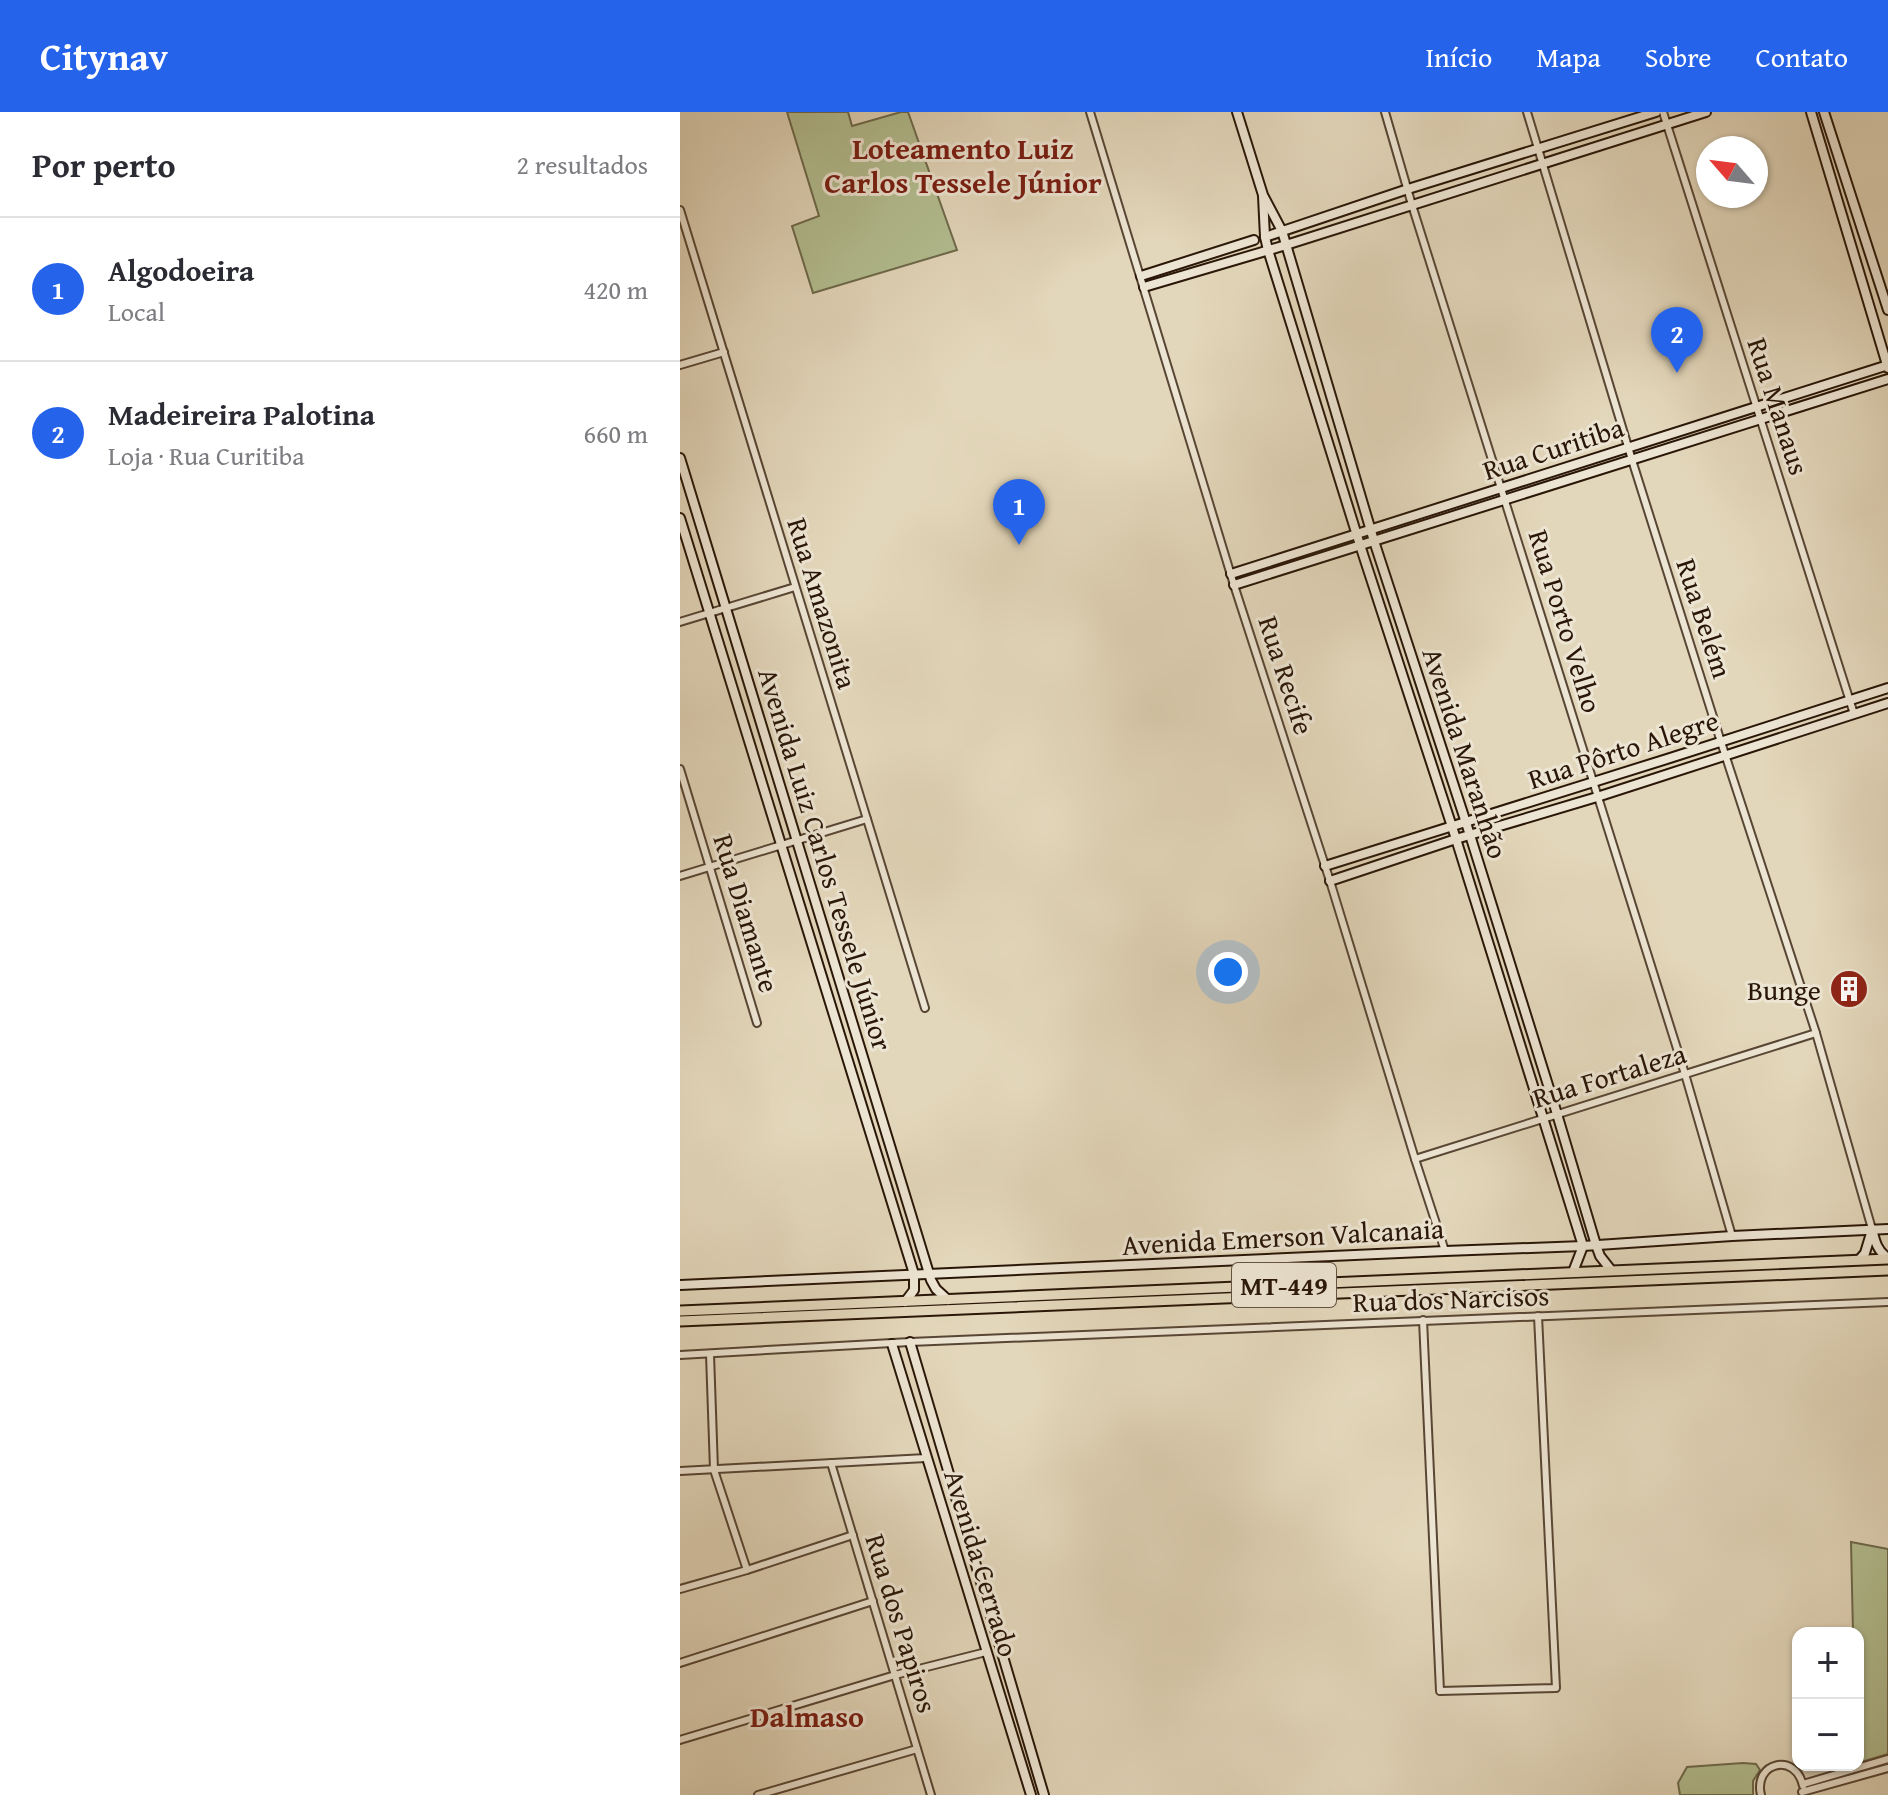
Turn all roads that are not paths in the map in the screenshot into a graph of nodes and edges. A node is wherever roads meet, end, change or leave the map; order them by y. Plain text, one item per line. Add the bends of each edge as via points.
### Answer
1 (1090, 112) edge
2 (1237, 112) edge
3 (1385, 112) edge
4 (1527, 112) edge
5 (1656, 112) edge
6 (1663, 112) edge
7 (1706, 112) edge
8 (1811, 112) edge
9 (1824, 112) edge
10 (1666, 124) junction
11 (1538, 149) junction
12 (1543, 165) junction
13 (1408, 189) junction
14 (1263, 195) junction
15 (1412, 205) junction
16 (680, 210) edge
17 (1282, 231) junction
18 (1265, 237) junction
19 (1254, 240) joint
20 (1286, 245) junction
21 (1268, 250) junction
22 (1141, 276) junction
23 (1144, 287) junction
24 (1888, 310) edge
25 (724, 352) junction
26 (680, 365) edge
27 (1888, 366) edge
28 (1854, 375) junction
29 (1888, 379) edge
30 (1858, 389) junction
31 (1756, 406) junction
32 (1760, 419) junction
33 (1629, 447) junction
34 (680, 458) edge
35 (1632, 460) junction
36 (1501, 488) junction
37 (1505, 500) junction
38 (680, 518) edge
39 (1371, 529) junction
40 (1357, 534) junction
41 (1374, 541) junction
42 (1360, 545) junction
43 (1231, 574) junction
44 (1234, 585) junction
45 (795, 587) junction
46 (727, 608) junction
47 (709, 613) junction
48 (680, 622) edge
49 (1888, 688) edge
50 (1849, 700) junction
51 (1888, 703) edge
52 (1854, 714) junction
53 (1796, 717) junction
54 (1801, 731) junction
55 (1721, 742) junction
56 (1726, 756) junction
57 (1670, 758) junction
58 (680, 769) edge
59 (1675, 772) junction
60 (1593, 782) junction
61 (1597, 797) junction
62 (867, 819) junction
63 (1465, 822) junction
64 (1452, 826) junction
65 (1470, 835) junction
66 (1456, 839) junction
67 (797, 840) junction
68 (781, 845) junction
69 (1325, 866) junction
70 (710, 867) junction
71 (680, 876) edge
72 (1330, 881) junction
73 (925, 1008) dead end
74 (757, 1023) dead end
75 (1816, 1033) junction
76 (1685, 1074) junction
77 (1557, 1114) junction
78 (1543, 1119) junction
79 (1415, 1159) junction
80 (1872, 1229) junction
81 (1888, 1229) edge
82 (1732, 1236) junction
83 (1596, 1245) junction
84 (1583, 1246) junction
85 (1445, 1251) junction
86 (1888, 1259) edge
87 (1859, 1260) junction
88 (1611, 1270) junction
89 (1888, 1270) edge
90 (1573, 1272) junction
91 (914, 1274) junction
92 (930, 1274) junction
93 (680, 1285) edge
94 (948, 1300) junction
95 (905, 1302) junction
96 (1888, 1302) edge
97 (680, 1311) edge
98 (1538, 1316) junction
99 (1423, 1320) junction
100 (680, 1321) edge
101 (910, 1342) junction
102 (892, 1344) junction
103 (710, 1354) junction
104 (680, 1355) edge
105 (926, 1458) junction
106 (831, 1463) junction
107 (714, 1470) junction
108 (680, 1471) edge
109 (853, 1535) junction
110 (747, 1570) junction
111 (680, 1589) edge
112 (873, 1601) junction
113 (986, 1652) junction
114 (680, 1663) edge
115 (895, 1675) junction
116 (680, 1740) edge
117 (917, 1749) junction
118 (1888, 1759) edge
119 (1888, 1768) edge
120 (1803, 1784) junction
121 (1801, 1794) edge
122 (758, 1795) edge
123 (931, 1795) edge
124 (1031, 1795) edge
125 (1044, 1795) edge
126 (1761, 1795) edge

1 - 22 street, Rua Recife
2 - 14 street
3 - 13 street, Rua Porto Velho
4 - 11 street, Rua Belém
5 - 11 street
6 - 10 street, Rua Manaus
7 - 10 street
8 - 27 street
9 - 24 street
10 - 12 street
10 - 31 street, Rua Manaus
11 - 12 street, Rua Belém
11 - 13 street
12 - 15 street
12 - 33 street, Rua Belém
13 - 15 street, Rua Porto Velho
13 - 17 street
14 - 17 street, Avenida Maranhão
14 - 18 street, Avenida Maranhão
15 - 20 street
15 - 36 street, Rua Porto Velho
16 - 25 street, Rua Amazonita
17 - 18 street
17 - 20 street, Avenida Maranhão
18 - 19 street
18 - 21 street, Avenida Maranhão
19 - 22 street
20 - 21 street
20 - 39 street, Avenida Maranhão
21 - 23 street
21 - 40 street, Avenida Maranhão
22 - 23 street, Rua Recife
23 - 43 street, Rua Recife
25 - 26 street
25 - 45 street, Rua Amazonita
27 - 28 street, Rua Curitiba
28 - 30 street
28 - 31 street, Rua Curitiba
29 - 30 street, Rua Curitiba
30 - 32 street, Rua Curitiba
31 - 32 street, Rua Manaus
31 - 33 street, Rua Curitiba
32 - 35 street, Rua Curitiba
32 - 50 street, Rua Manaus
33 - 35 street, Rua Belém
33 - 36 street, Rua Curitiba
34 - 46 street, Avenida Luiz Carlos Tessele Júnior
35 - 37 street, Rua Curitiba
35 - 55 street, Rua Belém
36 - 37 street, Rua Porto Velho
36 - 39 street, Rua Curitiba
37 - 41 street, Rua Curitiba
37 - 60 street, Rua Porto Velho
38 - 47 street, Avenida Luiz Carlos Tessele Júnior
39 - 40 street, Rua Curitiba
39 - 41 street, Avenida Maranhão
40 - 42 street, Avenida Maranhão
40 - 43 street, Rua Curitiba
41 - 42 street, Rua Curitiba
41 - 63 street, Avenida Maranhão
42 - 44 street, Rua Curitiba
42 - 64 street, Avenida Maranhão
43 - 44 street, Rua Recife
44 - 69 street, Rua Recife
45 - 46 street
45 - 62 street, Rua Amazonita
46 - 47 street
46 - 67 street, Avenida Luiz Carlos Tessele Júnior
47 - 48 street
47 - 68 street, Avenida Luiz Carlos Tessele Júnior
49 - 50 street, Rua Pôrto Alegre
50 - 52 street, Rua Manaus
50 - 53 street, Rua Pôrto Alegre
51 - 52 street, Rua Pôrto Alegre
52 - 54 street, Rua Pôrto Alegre
53 - 54 street
53 - 55 street, Rua Pôrto Alegre
54 - 56 street, Rua Pôrto Alegre
55 - 56 street, Rua Belém
55 - 57 street, Rua Pôrto Alegre
56 - 59 street, Rua Pôrto Alegre
56 - 75 street, Rua Belém
57 - 59 street
57 - 60 street, Rua Pôrto Alegre
58 - 70 street, Rua Diamante
59 - 61 street, Rua Pôrto Alegre
60 - 61 street, Rua Porto Velho
60 - 63 street, Rua Pôrto Alegre
61 - 65 street, Rua Pôrto Alegre
61 - 76 street, Rua Porto Velho
62 - 67 street
62 - 73 street, Rua Amazonita
63 - 64 street, Rua Pôrto Alegre
63 - 65 street, Avenida Maranhão
64 - 66 street, Avenida Maranhão
64 - 69 street, Rua Pôrto Alegre
65 - 66 street, Rua Pôrto Alegre
65 - 77 street, Avenida Maranhão
66 - 72 street, Rua Pôrto Alegre
66 - 78 street, Avenida Maranhão
67 - 68 street
67 - 92 street, Avenida Luiz Carlos Tessele Júnior
68 - 70 street
68 - 91 street, Avenida Luiz Carlos Tessele Júnior
69 - 72 street, Rua Recife
70 - 71 street
70 - 74 street, Rua Diamante
72 - 79 street, Rua Recife
75 - 76 street, Rua Fortaleza
75 - 80 street, Rua Belém
76 - 77 street, Rua Fortaleza
76 - 82 street, Rua Porto Velho
77 - 78 street, Rua Fortaleza
77 - 83 street, Avenida Maranhão
78 - 79 street, Rua Fortaleza
78 - 84 street, Avenida Maranhão
79 - 85 street, Rua Recife
80 - 81 street, Avenida Emerson Valcanaia
80 - 82 street, Avenida Emerson Valcanaia
80 - 86 street
80 - 87 street
82 - 83 street, Avenida Emerson Valcanaia
83 - 84 street, Avenida Emerson Valcanaia
83 - 88 street, Avenida Maranhão
84 - 85 street, Avenida Emerson Valcanaia
84 - 90 street
85 - 92 street, Avenida Emerson Valcanaia
86 - 87 main road, MT-449
87 - 88 main road, MT-449
88 - 90 main road, MT-449
89 - 100 main road, MT-449
90 - 94 main road, MT-449
91 - 92 street, Avenida Emerson Valcanaia
91 - 93 street, Avenida Emerson Valcanaia
91 - 95 street via 914,1290
92 - 94 street, Avenida Luiz Carlos Tessele Júnior
94 - 95 main road, MT-449
95 - 97 main road, MT-449
96 - 98 street, Rua dos Narcisos
98 - 99 street, Rua dos Narcisos
98 - 99 street via 1556,1688 1440,1691
99 - 101 street, Rua dos Narcisos
101 - 102 street, Rua dos Narcisos
101 - 125 street, Avenida Cerrado
102 - 103 street, Rua dos Narcisos
102 - 105 street, Avenida Cerrado
103 - 104 street, Rua dos Narcisos
103 - 107 street
105 - 106 street
105 - 113 street, Avenida Cerrado
106 - 107 street
106 - 109 street, Rua dos Papiros
107 - 108 street
107 - 110 street
109 - 110 street
109 - 112 street, Rua dos Papiros
110 - 111 street
112 - 114 street
112 - 115 street, Rua dos Papiros
113 - 115 street
113 - 124 street, Avenida Cerrado
115 - 116 street
115 - 117 street, Rua dos Papiros
117 - 122 street
117 - 123 street, Rua dos Papiros
118 - 120 street
119 - 121 street
120 - 121 street
120 - 126 street via 1792,1768 1773,1766 1763,1774

